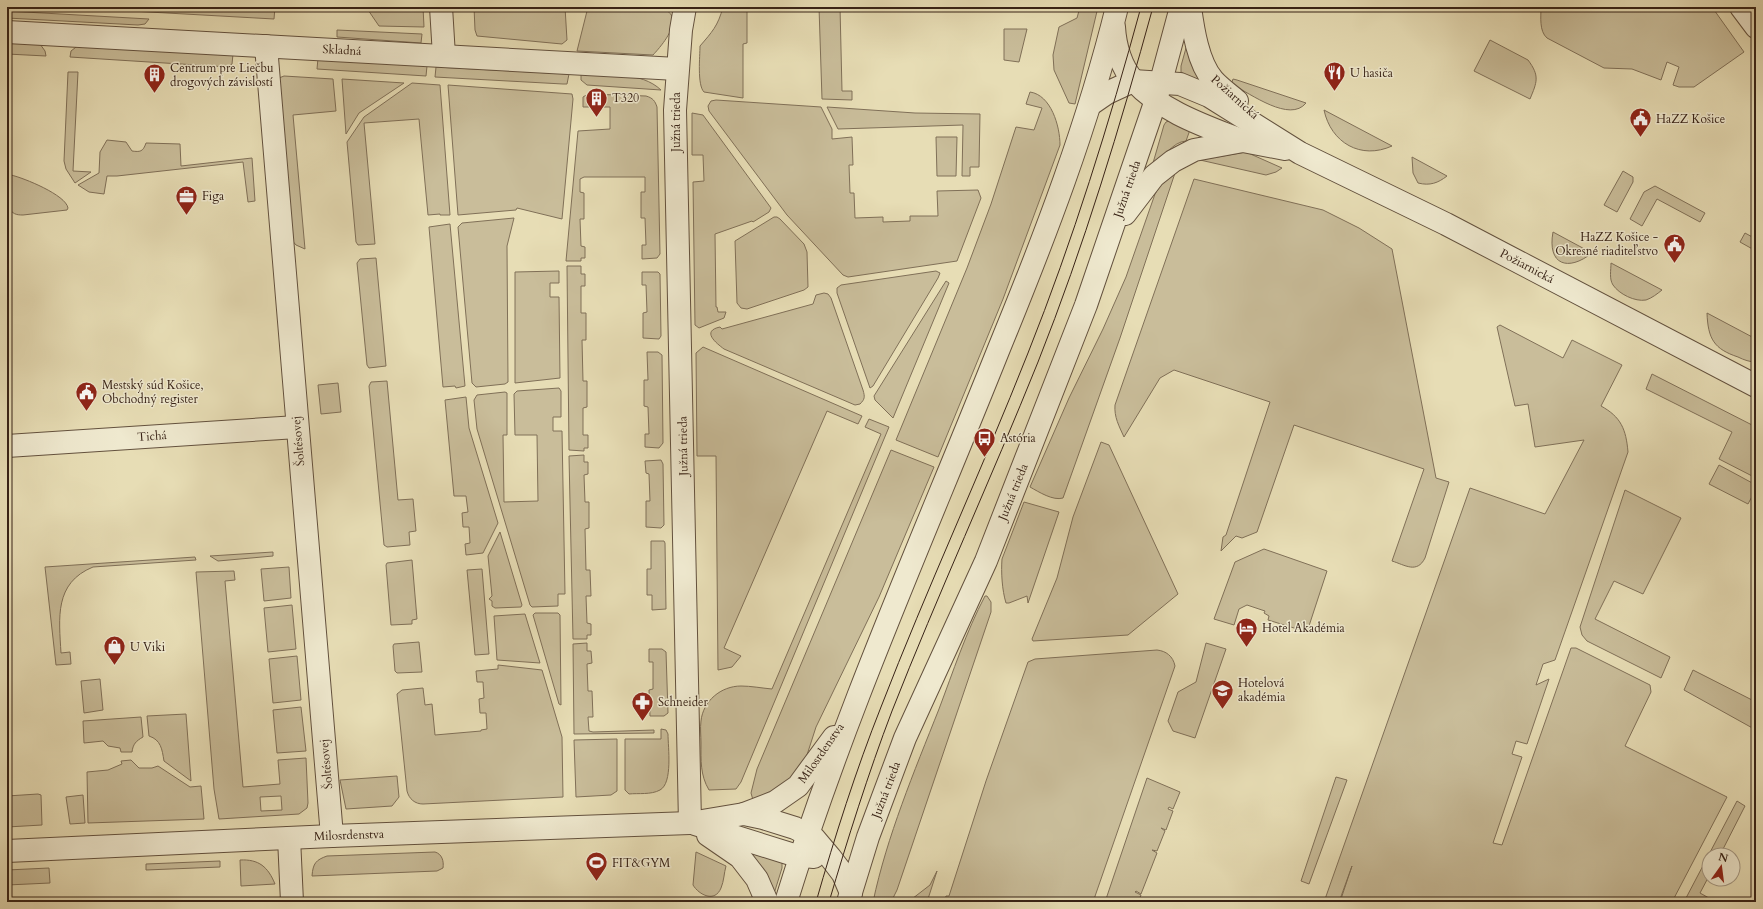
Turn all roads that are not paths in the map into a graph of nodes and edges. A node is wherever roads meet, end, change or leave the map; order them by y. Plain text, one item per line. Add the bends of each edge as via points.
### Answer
1 (442, 7) edge
2 (686, 7) edge
3 (1182, 7) edge
4 (1190, 7) edge
5 (1741, 7) edge
6 (1116, 14) edge
7 (1756, 27) edge
8 (7, 32) edge
9 (266, 46) junction
10 (444, 56) junction
11 (677, 69) junction
12 (1133, 81) junction
13 (1159, 91) junction
14 (1091, 104) junction
15 (1243, 141) junction
16 (1296, 151) junction
17 (1113, 229) junction
18 (1756, 386) edge
19 (297, 427) junction
20 (7, 446) edge
21 (852, 709) junction
22 (744, 814) junction
23 (690, 823) junction
24 (807, 834) junction
25 (332, 836) junction
26 (868, 837) junction
27 (289, 838) junction
28 (7, 851) edge
29 (800, 856) junction
30 (830, 857) junction
31 (850, 898) edge
32 (292, 902) edge
33 (767, 902) edge
34 (786, 902) edge

1 - 10 street
2 - 11 street, Južná trieda
3 - 13 street, Južná trieda
4 - 16 street, Požiarnická via 1198,48 1213,80
5 - 7 street
6 - 12 street, Požiarnická via 1115,40
6 - 14 street
8 - 9 street, Skladná
9 - 10 street, Skladná
9 - 19 street, Šoltésovej
10 - 11 street, Skladná
11 - 23 street, Južná trieda via 675,110
12 - 13 street, Požiarnická
12 - 14 street
13 - 15 street, Požiarnická via 1175,112
13 - 16 street, Požiarnická via 1180,84 1209,96
13 - 17 street, Južná trieda
14 - 21 street via 1035,260
15 - 16 street, Požiarnická
15 - 17 street, Požiarnická via 1194,150 1173,161 1154,176
16 - 18 street, Požiarnická via 1446,224
17 - 26 street, Južná trieda via 1063,367 986,561 921,702
19 - 20 street, Tichá
19 - 25 street, Šoltésovej
21 - 22 street, Milosrdenstva via 798,786 775,802
21 - 24 street
22 - 23 street, Milosrdenstva
22 - 24 street, Milosrdenstva via 795,828
23 - 25 street, Milosrdenstva
23 - 29 street
23 - 33 street via 740,857 757,880
24 - 29 street
24 - 30 street, Milosrdenstva via 814,838
25 - 27 street, Milosrdenstva
26 - 30 street via 859,847
26 - 31 street, Južná trieda
27 - 28 street, Milosrdenstva
27 - 32 street
29 - 30 street
29 - 34 street
30 - 31 street, Milosrdenstva via 843,874

